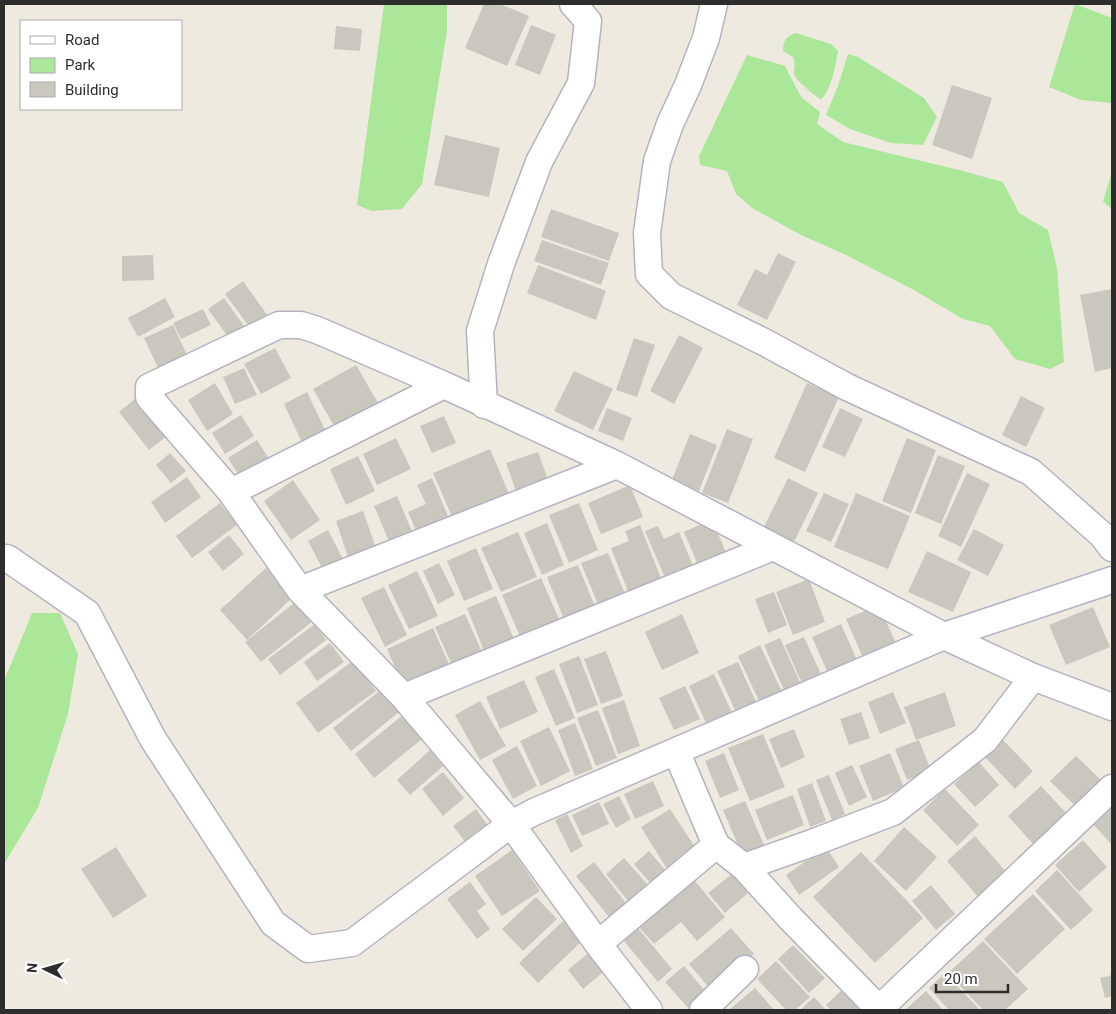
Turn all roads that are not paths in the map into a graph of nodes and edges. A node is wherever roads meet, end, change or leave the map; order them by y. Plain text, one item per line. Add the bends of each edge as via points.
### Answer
1 (573, 4) edge
2 (714, 4) edge
3 (444, 386) junction
4 (484, 405) junction
5 (617, 465) junction
6 (231, 492) junction
7 (773, 547) junction
8 (1112, 548) edge
9 (4, 559) edge
10 (1112, 580) edge
11 (300, 590) junction
12 (944, 636) junction
13 (1033, 678) junction
14 (404, 697) junction
15 (1112, 707) edge
16 (676, 751) junction
17 (1112, 788) edge
18 (511, 824) junction
19 (716, 845) junction
20 (744, 867) junction
21 (598, 944) junction
22 (745, 969) dead end
23 (649, 1010) edge
24 (703, 1010) edge
25 (879, 1010) edge

1 - 4 street via 588,22 581,83 539,162 480,331
2 - 8 street via 706,38 657,161 647,233 649,274 671,296 847,387 1031,472 1102,535
3 - 4 street
3 - 6 street
3 - 6 street via 317,330 301,325 279,325 149,387 149,397
4 - 5 street
5 - 7 street
5 - 11 street
6 - 11 street
7 - 12 street
7 - 14 street
9 - 18 street via 87,613 153,738 273,923 308,949 352,943
10 - 12 street
11 - 14 street
12 - 13 street
12 - 16 street
13 - 15 street
13 - 20 street via 985,740 893,812
14 - 18 street
16 - 18 street
16 - 19 street
17 - 25 street
18 - 21 street
19 - 20 street
19 - 21 street
20 - 25 street
21 - 23 street
22 - 24 street

